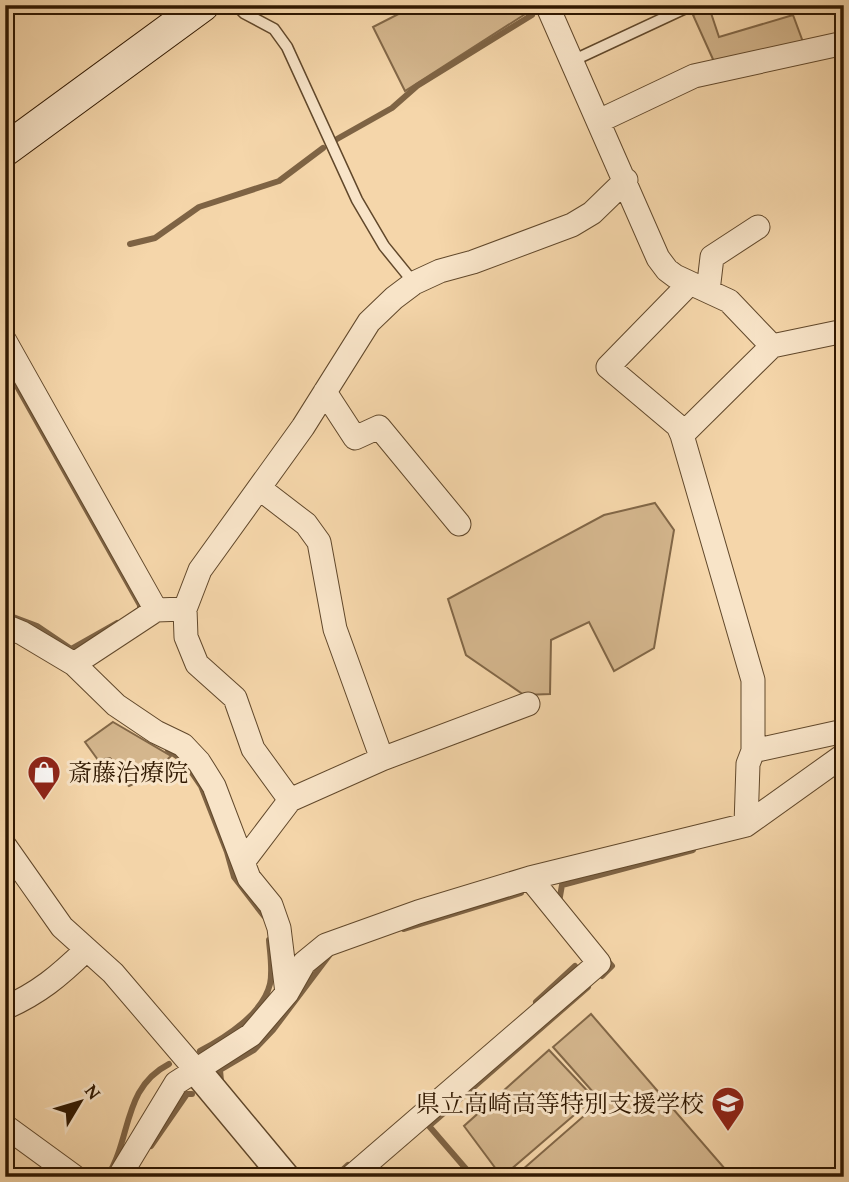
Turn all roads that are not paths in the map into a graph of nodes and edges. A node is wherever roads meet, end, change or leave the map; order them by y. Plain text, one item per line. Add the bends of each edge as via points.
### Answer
1 (203, 5) edge
2 (236, 5) edge
3 (547, 5) edge
4 (692, 5) edge
5 (844, 43) edge
6 (572, 61) junction
7 (599, 121) junction
8 (5, 149) edge
9 (626, 180) junction
10 (758, 227) dead end
11 (414, 283) junction
12 (699, 287) junction
13 (844, 331) edge
14 (5, 341) edge
15 (772, 346) junction
16 (325, 392) junction
17 (682, 435) junction
18 (259, 488) junction
19 (459, 524) dead end
20 (184, 609) junction
21 (156, 610) junction
22 (5, 626) edge
23 (74, 664) junction
24 (528, 704) dead end
25 (844, 731) edge
26 (753, 751) junction
27 (844, 755) edge
28 (382, 759) junction
29 (290, 800) junction
30 (746, 825) junction
31 (5, 846) edge
32 (243, 862) junction
33 (530, 878) junction
34 (86, 950) junction
35 (286, 993) junction
36 (5, 1009) edge
37 (196, 1070) junction
38 (5, 1126) edge
39 (75, 1177) edge
40 (119, 1177) edge
41 (285, 1177) edge
42 (351, 1177) edge

1 - 8 main road
2 - 11 lane via 274,29 286,47 357,200 384,246
3 - 6 street
4 - 6 lane
5 - 7 street via 694,76
6 - 7 street
7 - 9 street
9 - 11 street via 592,213 572,225
9 - 12 street via 658,258 667,270
10 - 12 street via 712,257
11 - 16 street via 369,321
12 - 15 street via 729,301
12 - 17 street via 608,367 678,426
13 - 15 street
14 - 21 street
15 - 17 street
16 - 18 street
16 - 19 street via 355,438 379,427
17 - 26 street via 753,680
18 - 20 street via 200,570
18 - 28 street via 306,524 318,542 335,629
20 - 21 street
20 - 29 street via 186,637 197,664 235,698 253,749
21 - 23 street
22 - 23 street
23 - 32 street via 116,705 183,745 199,762 214,786
24 - 28 street
25 - 26 street
26 - 30 street via 748,764
27 - 30 street
28 - 29 street
29 - 32 street
30 - 33 street
31 - 34 street via 62,927
32 - 35 street via 249,878 271,905 279,928
33 - 35 street via 326,945 304,963
33 - 42 street via 599,963
34 - 36 street via 52,983
34 - 37 street via 121,981
35 - 37 street via 251,1035
37 - 40 street via 176,1083
37 - 41 street
38 - 39 street

